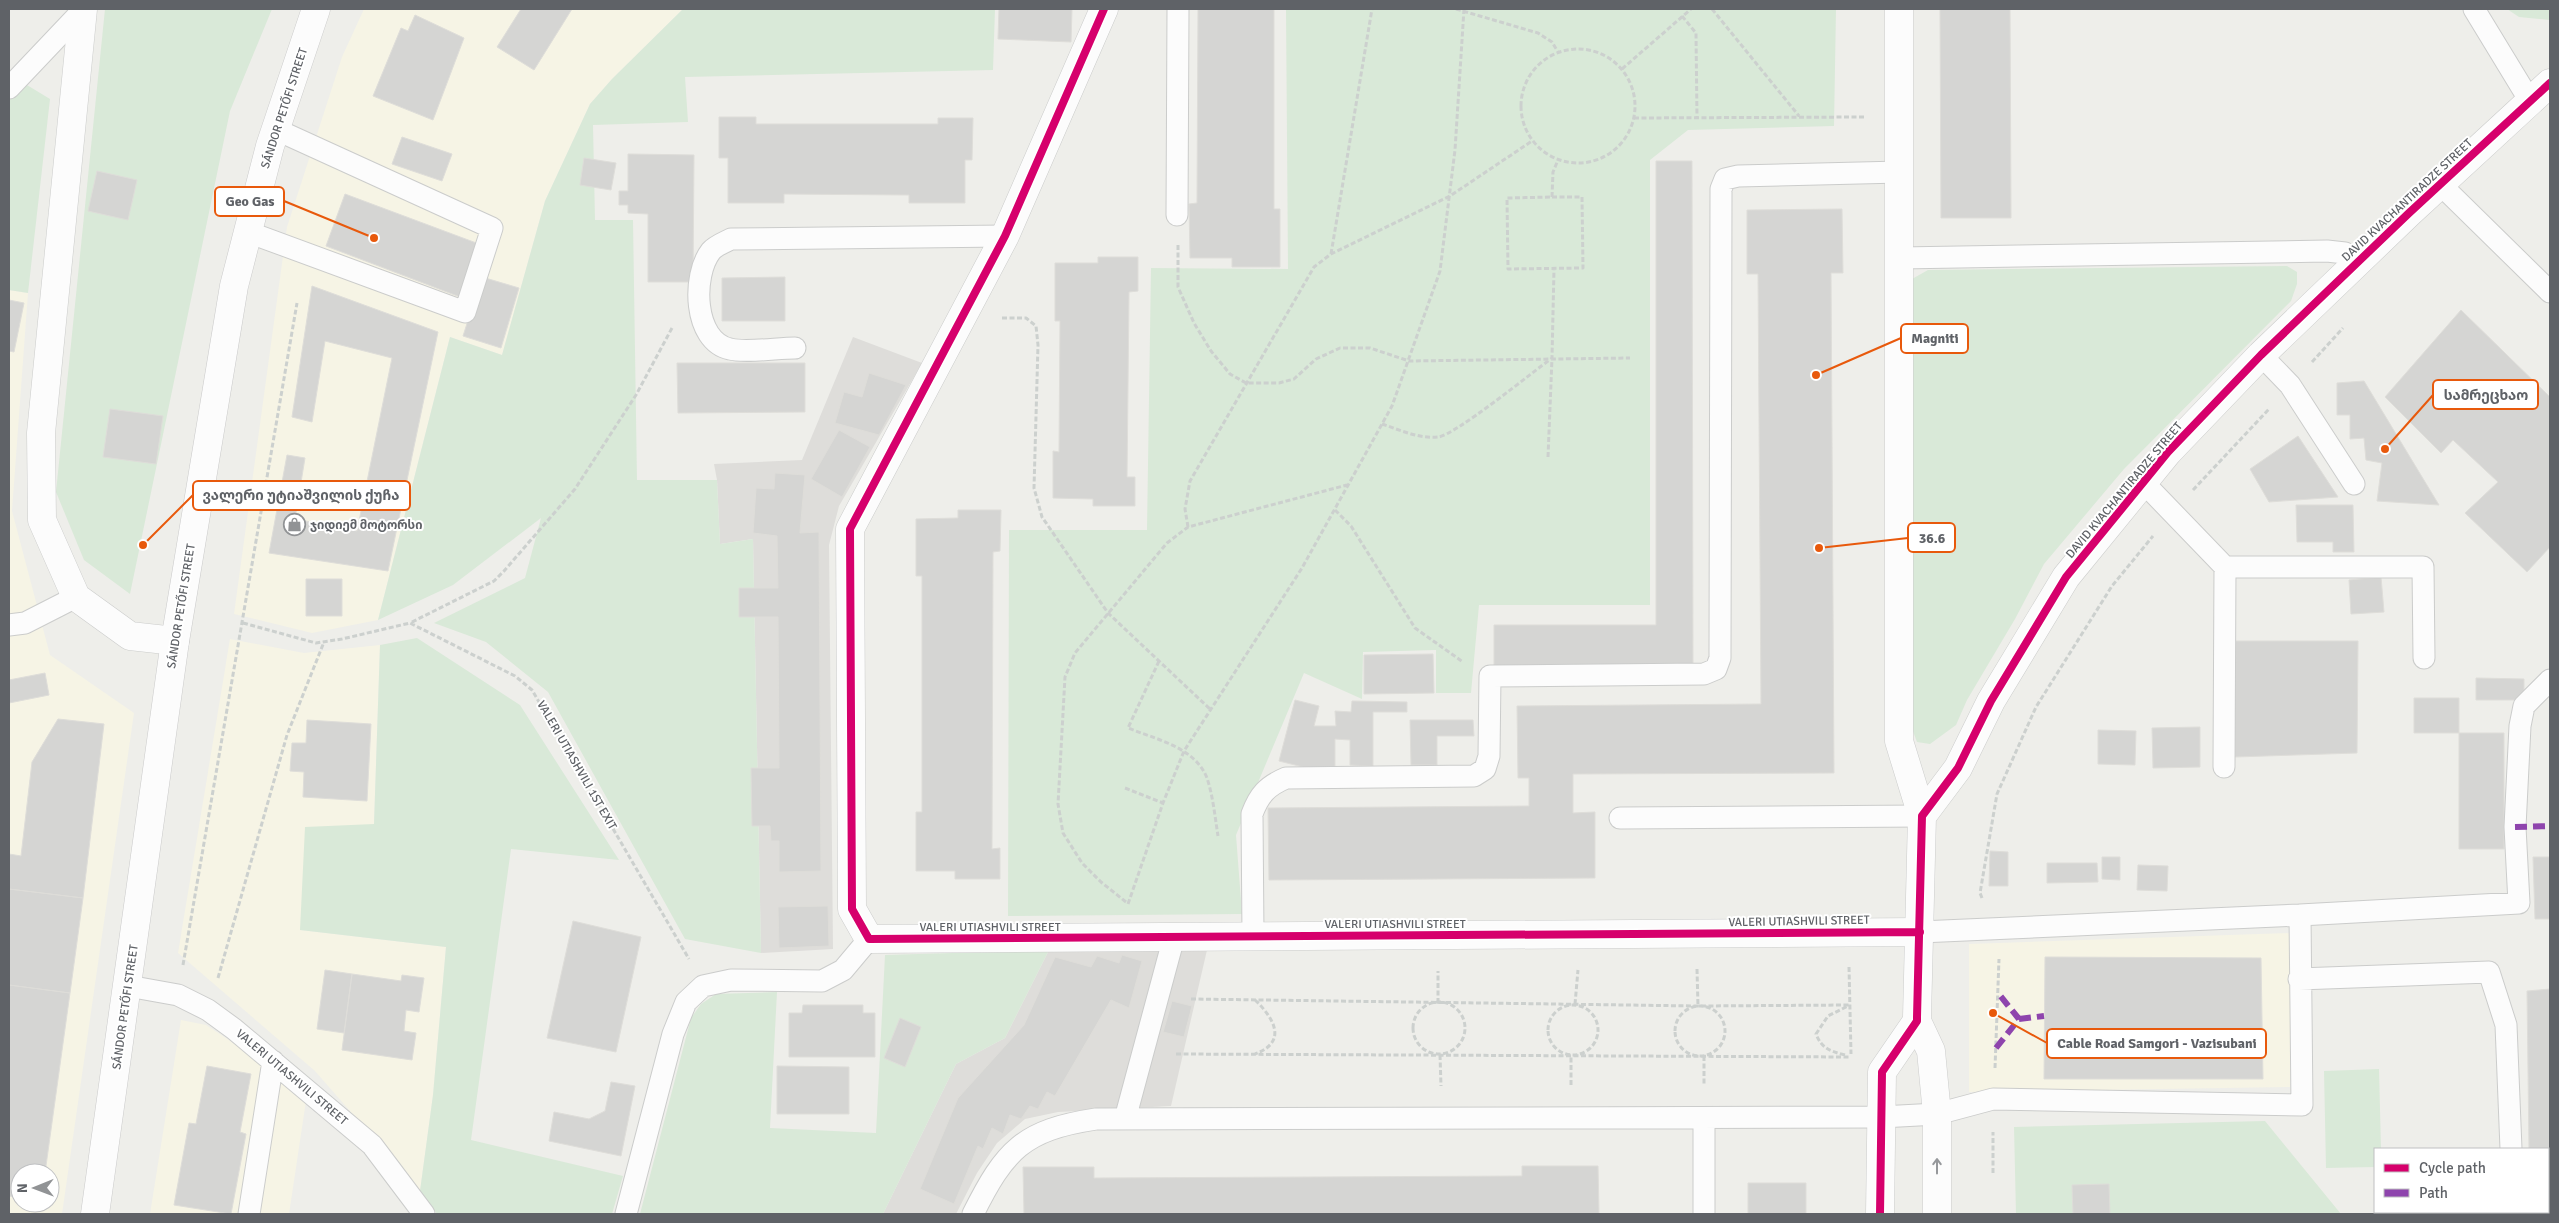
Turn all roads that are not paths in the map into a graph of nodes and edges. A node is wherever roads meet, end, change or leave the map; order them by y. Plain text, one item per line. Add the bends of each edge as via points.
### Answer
1 (316, 9) edge
2 (1104, 9) edge
3 (1178, 9) edge
4 (1899, 9) edge
5 (2474, 9) edge
6 (83, 10) edge
7 (9, 88) edge
8 (2540, 92) edge
9 (275, 129) junction
10 (1900, 172) junction
11 (2440, 184) junction
12 (1177, 215) road end
13 (248, 232) junction
14 (1005, 236) junction
15 (1900, 258) junction
16 (2354, 265) junction
17 (2550, 292) edge
18 (795, 348) dead end
19 (2261, 355) junction
20 (2143, 482) junction
21 (2354, 484) dead end
22 (2225, 567) junction
23 (76, 597) junction
24 (9, 625) edge
25 (175, 641) junction
26 (2424, 658) dead end
27 (2550, 680) edge
28 (2224, 767) dead end
29 (1922, 816) junction
30 (1620, 818) dead end
31 (2300, 915) junction
32 (1920, 932) junction
33 (1252, 936) junction
34 (1174, 937) junction
35 (869, 939) junction
36 (2299, 979) junction
37 (128, 986) junction
38 (1916, 1021) junction
39 (273, 1061) junction
40 (1937, 1114) junction
41 (1881, 1117) junction
42 (1125, 1119) junction
43 (1704, 1119) junction
44 (2511, 1148) edge
45 (96, 1214) edge
46 (249, 1214) edge
47 (424, 1214) edge
48 (626, 1214) edge
49 (973, 1214) edge
50 (1704, 1214) edge
51 (1880, 1214) edge
52 (1937, 1214) edge

1 - 9 street, SÁNDOR PETŐFI STREET
2 - 14 street
3 - 12 lane
4 - 10 street
5 - 8 lane
6 - 7 lane
6 - 23 street via 41,433 42,520
8 - 11 street, DAVID KVACHANTIRADZE STREET
9 - 13 street, SÁNDOR PETŐFI STREET
9 - 13 lane via 492,228 464,312
10 - 15 street
10 - 33 lane via 1738,176 1725,179 1721,189 1720,658 1716,669 1704,674 1490,676 1489,756 1485,770 1474,776 1286,778 1270,785 1256,802 1252,814
11 - 16 street, DAVID KVACHANTIRADZE STREET
11 - 17 lane
13 - 25 street, SÁNDOR PETŐFI STREET via 234,286
14 - 18 lane via 731,239 712,250 700,273 698,304 711,338 730,349
14 - 35 street via 850,529 852,909
15 - 16 lane via 2327,251 2345,253
15 - 29 street via 1899,741
16 - 19 street, DAVID KVACHANTIRADZE STREET
19 - 20 street, DAVID KVACHANTIRADZE STREET
19 - 21 lane via 2290,386
20 - 22 lane
20 - 29 street, DAVID KVACHANTIRADZE STREET via 2066,577 1991,700 1958,768
22 - 26 lane via 2423,567
22 - 28 lane
23 - 24 lane via 25,623
23 - 25 street via 130,636
25 - 37 street, SÁNDOR PETŐFI STREET
27 - 31 lane via 2524,706 2520,726 2515,827 2519,903
29 - 30 lane
29 - 32 street
31 - 32 lane
31 - 36 lane
32 - 33 street, VALERI UTIASHVILI STREET
32 - 38 street
33 - 34 street, VALERI UTIASHVILI STREET
34 - 35 street, VALERI UTIASHVILI STREET
34 - 42 lane
35 - 48 lane via 843,970 822,981 731,980 703,986 686,1002 673,1034
36 - 40 lane via 2302,1105 1993,1099
36 - 44 lane via 2489,972 2506,1025
37 - 39 lane, VALERI UTIASHVILI STREET via 178,995 208,1010
37 - 45 street, SÁNDOR PETŐFI STREET
38 - 40 street via 1931,1051
38 - 41 street via 1882,1072
39 - 46 lane
39 - 47 lane, VALERI UTIASHVILI STREET via 372,1145
40 - 41 lane
52 -> 40 street
41 - 43 lane
41 - 51 street
42 - 43 lane
42 - 49 lane via 1062,1124 1028,1139 1003,1161
43 - 50 lane

